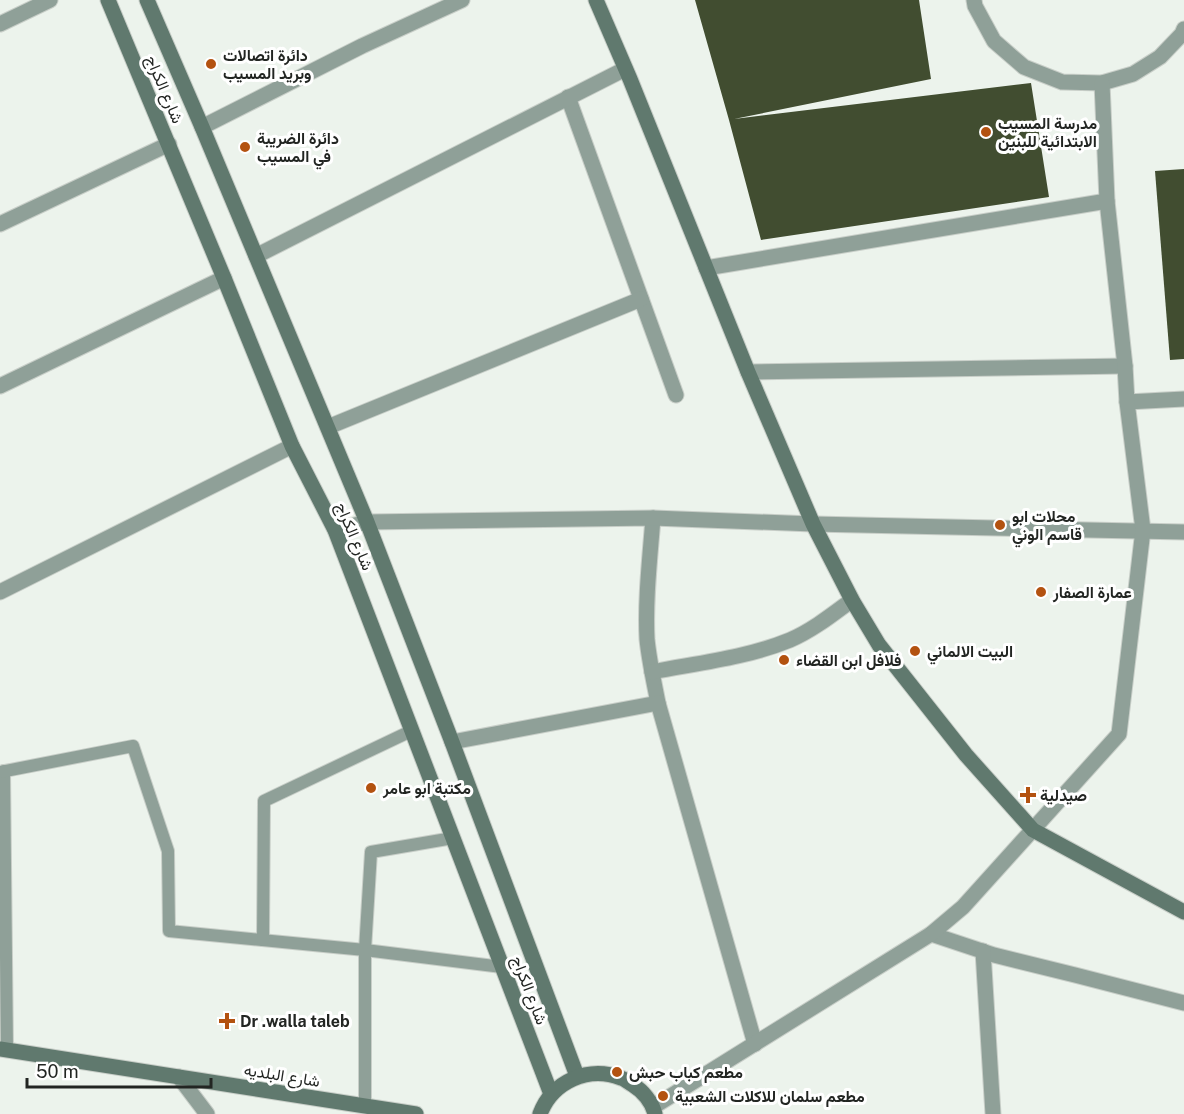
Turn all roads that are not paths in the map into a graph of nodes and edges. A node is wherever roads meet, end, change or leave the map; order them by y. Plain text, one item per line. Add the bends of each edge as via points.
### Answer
1 (50, 0) edge
2 (108, 0) edge
3 (147, 0) edge
4 (462, 0) edge
5 (596, 0) edge
6 (974, 0) edge
7 (0, 24) edge
8 (1184, 29) edge
9 (625, 69) junction
10 (1102, 83) junction
11 (568, 97) junction
12 (202, 127) junction
13 (169, 144) junction
14 (1107, 201) junction
15 (0, 224) edge
16 (256, 256) junction
17 (706, 268) junction
18 (224, 278) junction
19 (641, 299) junction
20 (1125, 366) junction
21 (748, 372) junction
22 (0, 386) edge
23 (676, 395) dead end
24 (1184, 399) edge
25 (1127, 402) junction
26 (328, 427) junction
27 (292, 446) junction
28 (653, 518) junction
29 (367, 522) junction
30 (813, 524) junction
31 (335, 530) junction
32 (1143, 530) junction
33 (1184, 532) edge
34 (0, 592) edge
35 (852, 600) junction
36 (652, 672) junction
37 (658, 703) junction
38 (411, 731) junction
39 (452, 742) junction
40 (2, 772) edge
41 (1034, 830) junction
42 (453, 838) junction
43 (1184, 912) edge
44 (932, 934) junction
45 (263, 940) junction
46 (365, 950) junction
47 (983, 951) junction
48 (502, 967) junction
49 (1184, 1003) edge
50 (755, 1044) junction
51 (4, 1049) edge
52 (577, 1076) junction
53 (179, 1077) junction
54 (551, 1094) junction
55 (365, 1106) junction
56 (654, 1110) edge
57 (207, 1114) edge
58 (416, 1114) edge
59 (540, 1114) edge
60 (993, 1114) edge

1 - 7 street
2 - 13 main road, شارع الكراج
3 - 12 main road, شارع الكراج
4 - 12 street
5 - 9 main road
6 - 10 street via 994,41 1024,68 1062,82
8 - 10 street via 1160,57 1133,75
9 - 11 street
9 - 17 main road
10 - 14 street
11 - 16 street
11 - 19 street
12 - 16 main road, شارع الكراج
13 - 15 street
13 - 18 main road, شارع الكراج
14 - 17 street
14 - 20 street
16 - 26 main road, شارع الكراج
17 - 21 main road
18 - 22 street
18 - 27 main road, شارع الكراج
19 - 23 street
19 - 26 street
20 - 21 street
20 - 25 street
21 - 30 main road
24 - 25 street
25 - 32 street
26 - 29 main road, شارع الكراج
27 - 31 main road, شارع الكراج
27 - 34 street
28 - 29 street
28 - 30 street
28 - 36 street via 647,608
29 - 31 street
29 - 39 main road, شارع الكراج
30 - 32 street
30 - 35 main road
31 - 38 main road, شارع الكراج
32 - 33 street
32 - 41 street via 1119,734
35 - 36 street via 792,639 749,653
35 - 41 main road via 879,645 966,755
36 - 37 street
37 - 39 street
37 - 50 street
38 - 42 main road, شارع الكراج
38 - 45 lane via 264,801
39 - 52 main road, شارع الكراج
40 - 45 lane via 133,746 168,851 169,931
40 - 51 lane
41 - 43 main road
41 - 44 street via 963,907
42 - 46 lane via 371,852
42 - 48 main road, شارع الكراج
44 - 47 street
44 - 50 street
45 - 46 lane
46 - 48 lane
46 - 55 lane
47 - 49 street
47 - 60 street
48 - 54 main road, شارع الكراج
50 - 56 street
51 - 53 main road, شارع البلديه
52 - 54 main road
52 - 56 main road via 599,1073 621,1078 640,1089
53 - 55 main road, شارع البلديه
53 - 57 street
54 - 59 main road
55 - 58 main road, شارع البلديه

